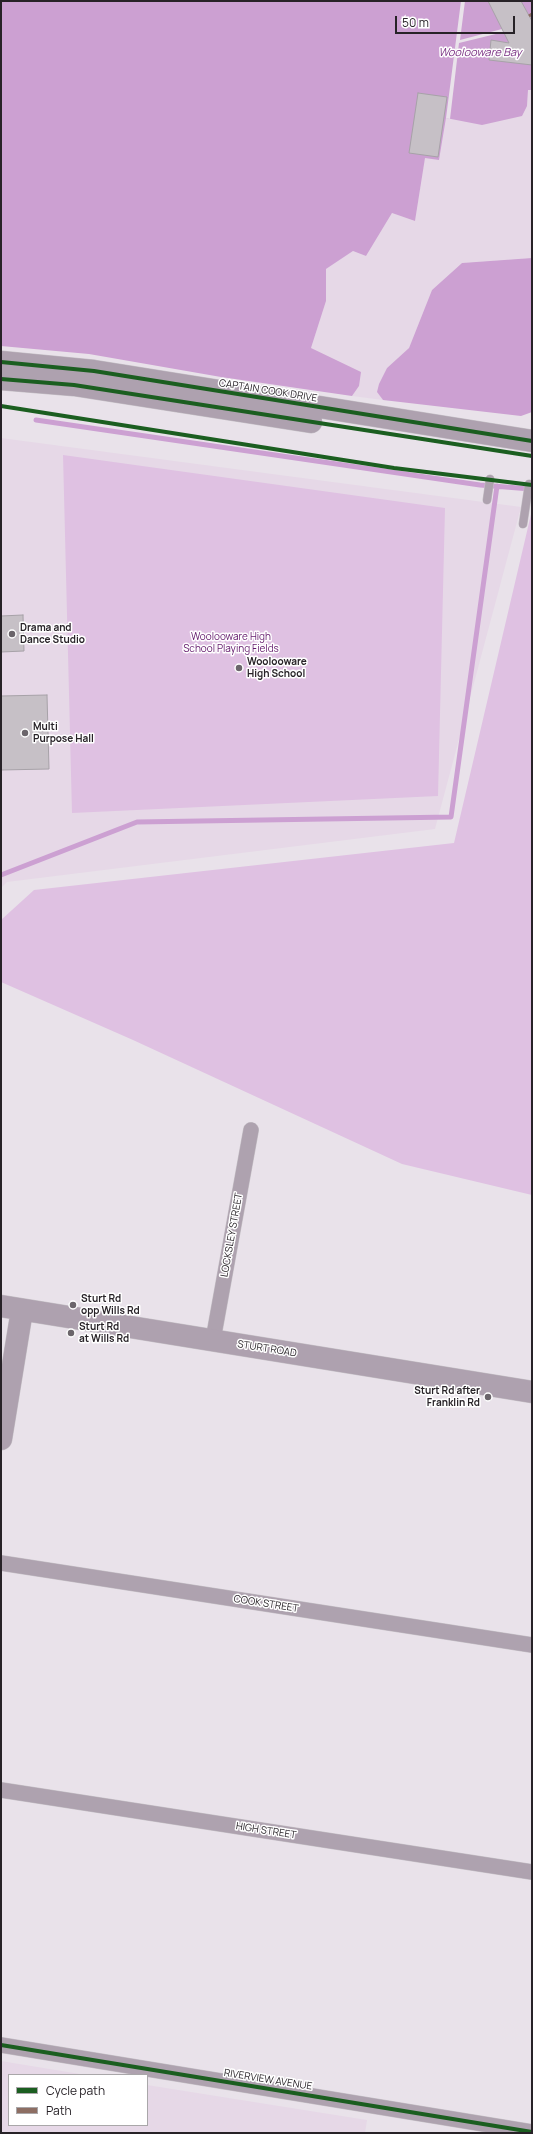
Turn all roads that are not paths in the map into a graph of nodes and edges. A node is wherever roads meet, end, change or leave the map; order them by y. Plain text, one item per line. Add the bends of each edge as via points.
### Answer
1 (1, 362) edge
2 (1, 379) edge
3 (532, 442) edge
4 (532, 456) edge
5 (489, 480) dead end
6 (529, 485) dead end
7 (487, 500) dead end
8 (523, 524) dead end
9 (251, 1130) dead end
10 (11, 1308) edge
11 (213, 1340) junction
12 (532, 1392) edge
13 (1, 1439) edge
14 (1, 1563) edge
15 (532, 1645) edge
16 (1, 1790) edge
17 (532, 1872) edge
18 (1, 2045) edge
19 (532, 2132) edge

1 - 3 main road, CAPTAIN COOK DRIVE via 94,371
2 - 4 main road via 74,385
5 - 7 lane
6 - 8 lane
9 - 11 street, LOCKSLEY STREET
10 - 11 main road, STURT ROAD
10 - 13 main road
11 - 12 main road, STURT ROAD
14 - 15 street, COOK STREET
16 - 17 street, HIGH STREET
18 - 19 street, RIVERVIEW AVENUE

